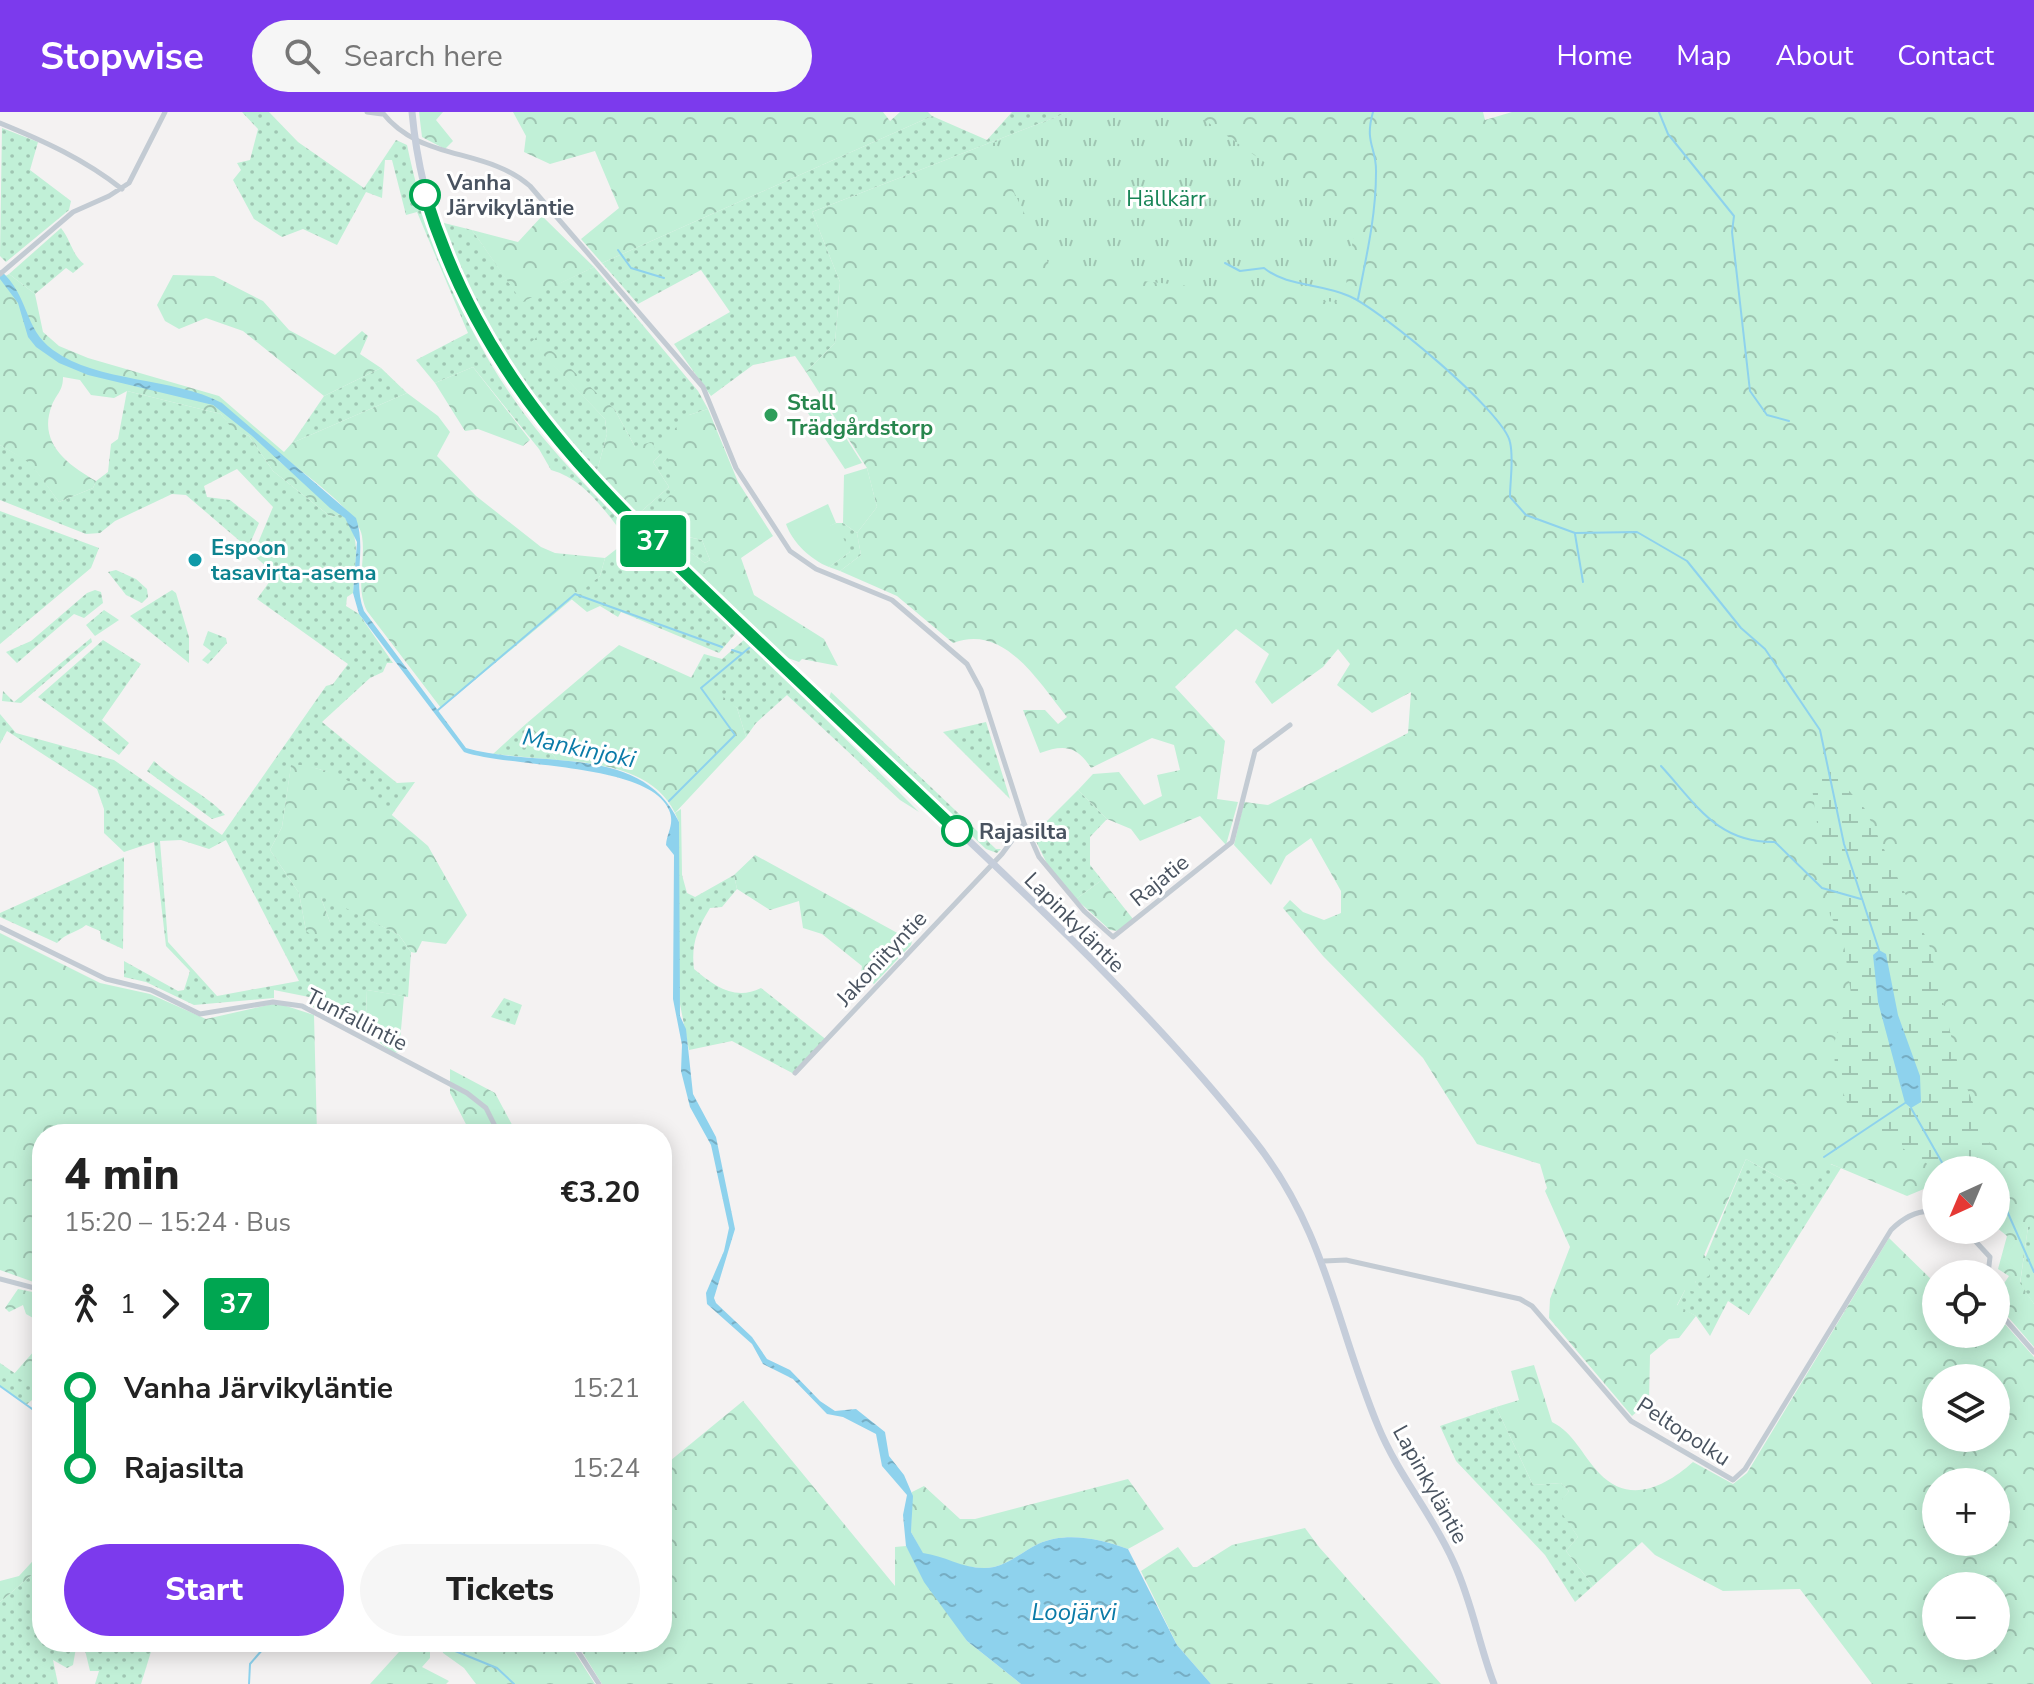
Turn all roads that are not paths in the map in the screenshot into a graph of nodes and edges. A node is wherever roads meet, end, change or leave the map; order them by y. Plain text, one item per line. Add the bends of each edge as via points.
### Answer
1 (165, 112) edge
2 (367, 112) edge
3 (412, 112) edge
4 (382, 113) edge
5 (0, 123) edge
6 (414, 141) junction
7 (122, 189) junction
8 (0, 274) edge
9 (1290, 725) dead end
10 (1024, 823) junction
11 (992, 865) junction
12 (0, 927) edge
13 (795, 1073) dead end
14 (494, 1124) edge
15 (1922, 1210) edge
16 (1978, 1244) edge
17 (1990, 1260) edge
18 (1324, 1261) junction
19 (0, 1279) edge
20 (32, 1287) edge
21 (2010, 1325) edge
22 (2034, 1352) edge
23 (578, 1652) edge
24 (599, 1684) edge
25 (1494, 1684) edge

1 - 7 street
2 - 4 street
3 - 6 main road, Lapinkyläntie
4 - 6 street
5 - 7 street via 58,148
6 - 10 street via 508,170 530,186 703,387 736,468 790,551 816,569 892,600 967,664 981,690
6 - 11 main road, Lapinkyläntie via 435,227 464,299 498,360 547,427 634,523
7 - 8 street via 73,212
9 - 10 street, Rajatie via 1255,751 1232,842 1113,937 1050,874
10 - 11 street
11 - 13 street, Jakoniityntie
11 - 18 main road, Lapinkyläntie via 1222,1102 1281,1178
12 - 14 street, Tunfallintie via 106,979 151,990 186,1010 207,1014 273,1002 302,1006 467,1093 486,1108
15 - 18 street, Peltopolku via 1891,1230 1745,1469 1733,1480 1631,1421 1532,1306 1520,1299 1346,1260
16 - 17 street
18 - 25 main road, Lapinkyläntie via 1379,1431 1454,1563
19 - 20 street
21 - 22 street
23 - 24 street

